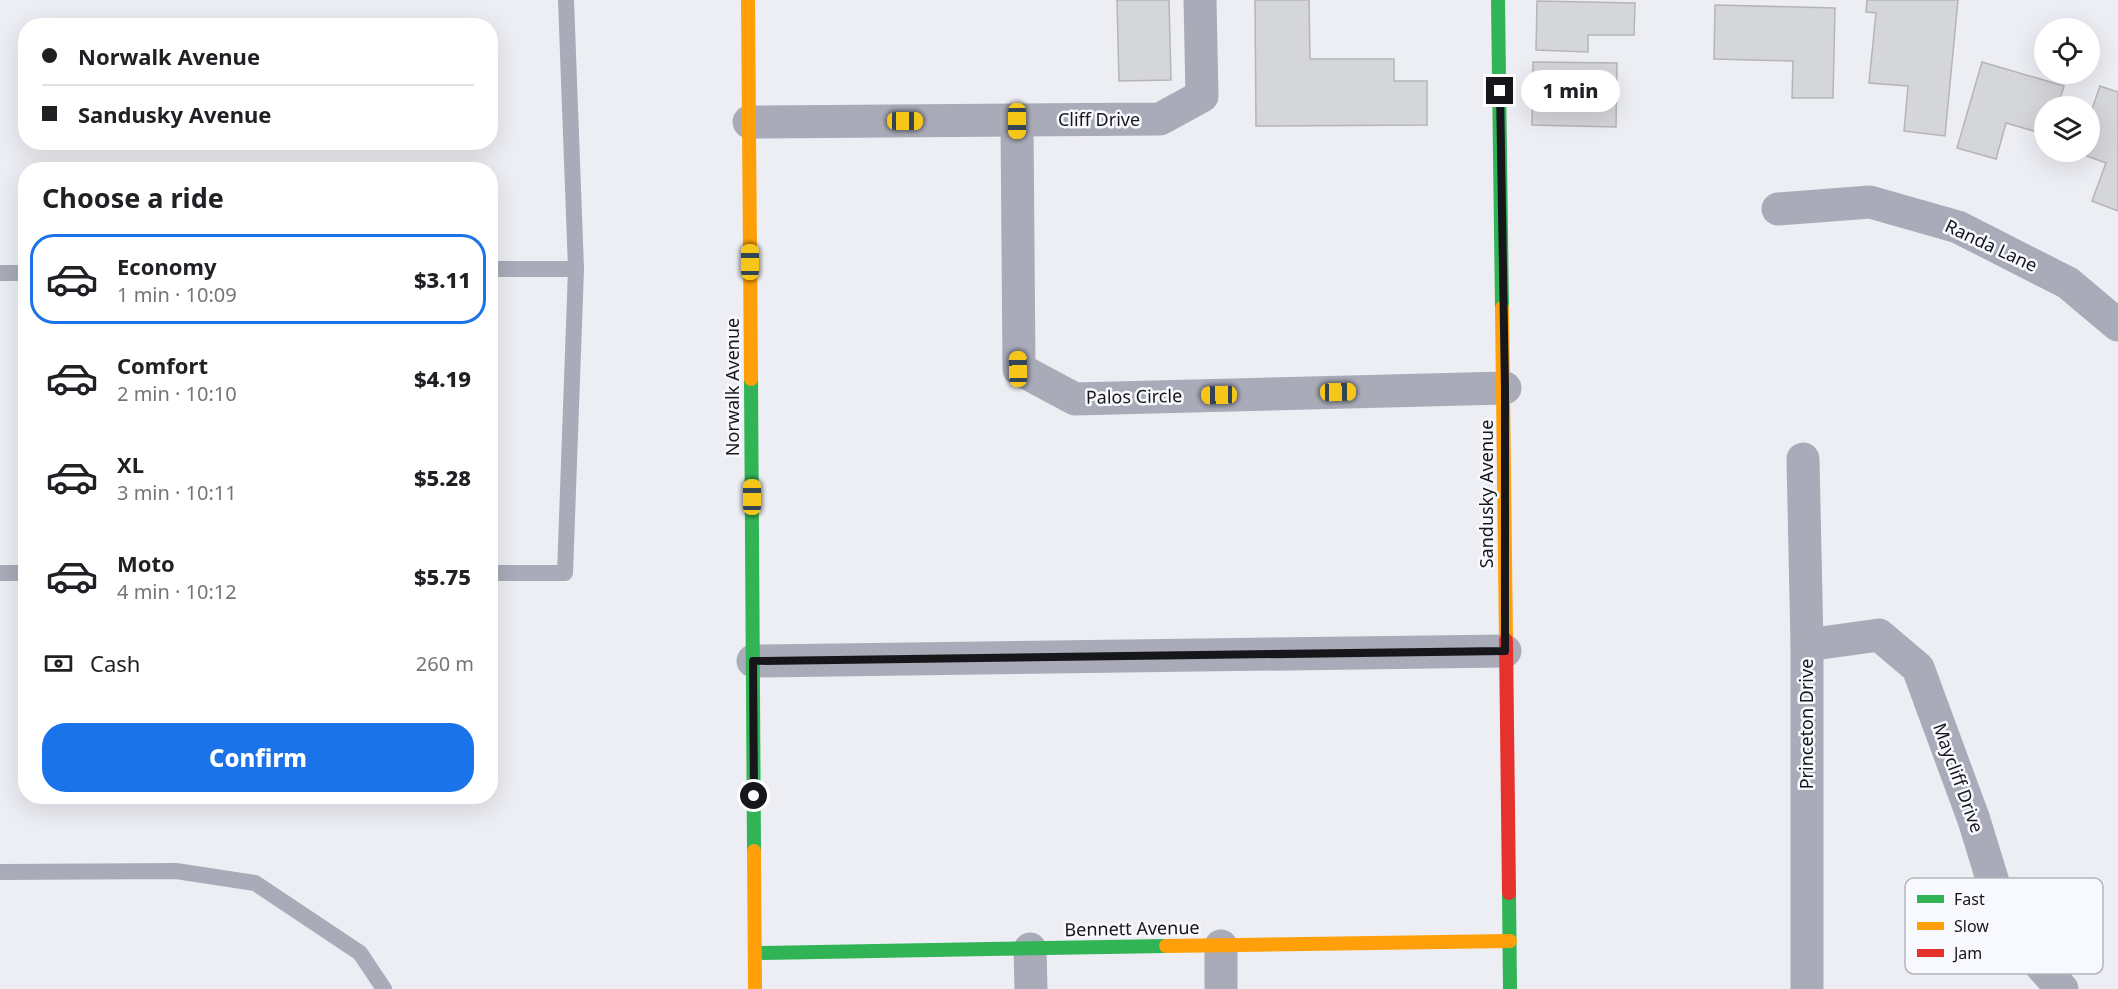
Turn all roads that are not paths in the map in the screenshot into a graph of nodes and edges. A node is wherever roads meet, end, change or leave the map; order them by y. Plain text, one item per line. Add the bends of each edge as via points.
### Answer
1 (566, 0) edge
2 (748, 0) edge
3 (1200, 0) edge
4 (1498, 0) edge
5 (1017, 121) junction
6 (749, 122) junction
7 (1778, 209) dead end
8 (498, 269) edge
9 (576, 269) junction
10 (0, 273) edge
11 (18, 273) edge
12 (2118, 325) edge
13 (1505, 388) junction
14 (1803, 459) dead end
15 (0, 573) edge
16 (18, 573) edge
17 (498, 573) edge
18 (1807, 645) junction
19 (1505, 651) junction
20 (753, 661) junction
21 (0, 872) edge
22 (1992, 878) edge
23 (1510, 941) junction
24 (1221, 946) junction
25 (1030, 949) junction
26 (755, 953) junction
27 (2048, 974) edge
28 (384, 989) edge
29 (755, 989) edge
30 (1031, 989) edge
31 (1221, 989) edge
32 (1510, 989) edge
33 (1807, 989) edge
34 (2062, 989) edge

1 - 9 lane
2 - 6 street, Norwalk Avenue
3 - 5 street, Cliff Drive via 1202,96 1160,119
4 - 13 street, Sandusky Avenue
5 - 6 street, Cliff Drive
5 - 13 street, Palos Circle via 1018,369 1076,399
6 - 20 street, Norwalk Avenue
7 - 12 street, Randa Lane via 1870,202 1958,227 2068,283
8 - 9 lane
9 - 17 lane via 565,573
10 - 11 lane
13 - 19 street, Sandusky Avenue
14 - 18 street, Princeton Drive
15 - 16 lane
18 - 22 street, Maycliff Drive via 1879,635 1918,668
18 - 33 street, Princeton Drive
19 - 20 street
19 - 23 street, Sandusky Avenue
20 - 26 street, Norwalk Avenue
21 - 28 lane via 176,871 255,883 360,953
23 - 24 street, Bennett Avenue
23 - 32 street, Sandusky Avenue
24 - 25 street, Bennett Avenue
24 - 31 street
25 - 26 street, Bennett Avenue
25 - 30 street
26 - 29 street, Norwalk Avenue
27 - 34 street, Maycliff Drive

